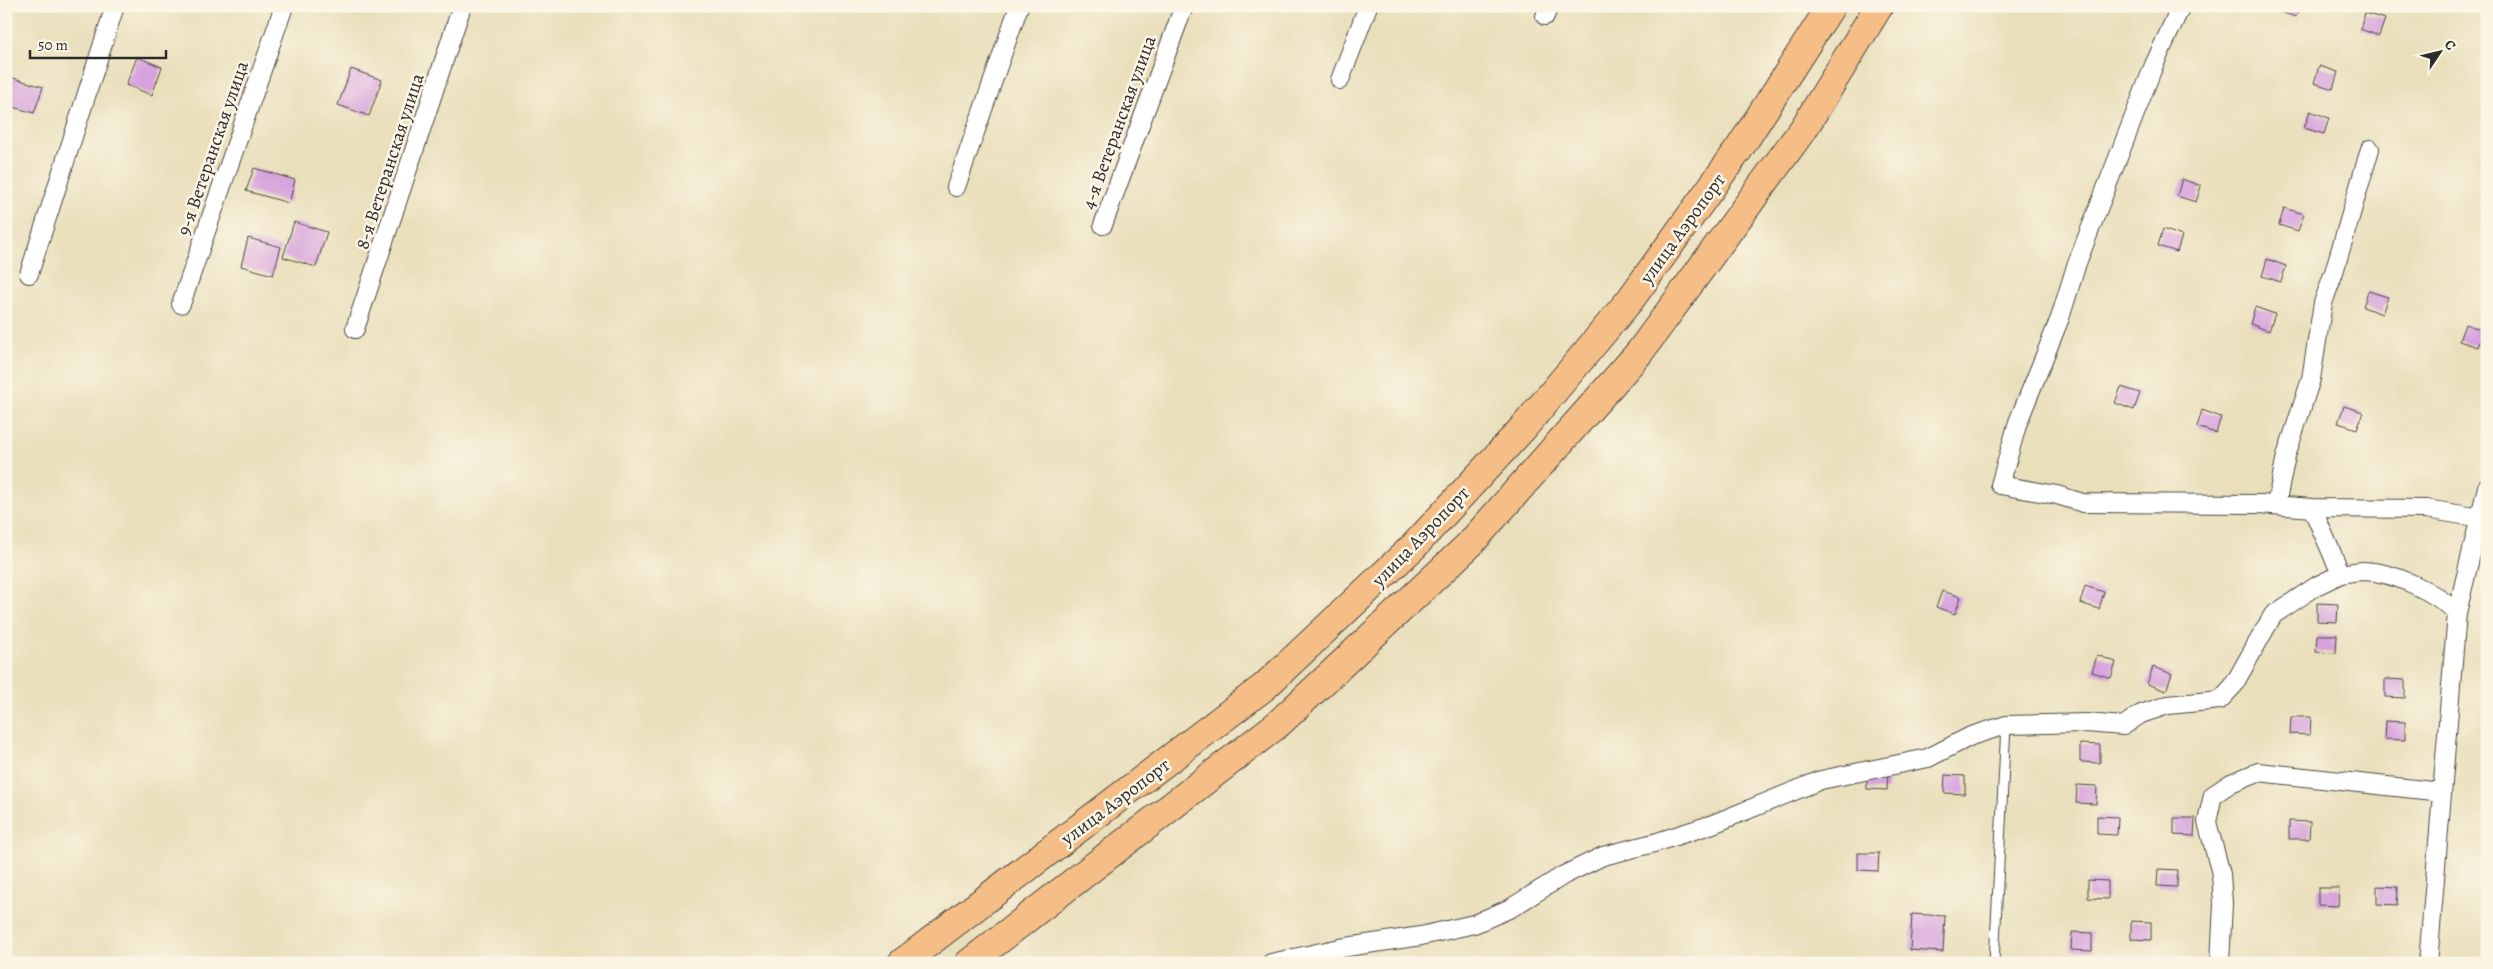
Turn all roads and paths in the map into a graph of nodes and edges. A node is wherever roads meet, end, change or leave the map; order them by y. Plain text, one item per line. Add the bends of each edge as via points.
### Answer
1 (115, 6) edge
2 (284, 6) edge
3 (462, 6) edge
4 (1019, 6) edge
5 (1184, 6) edge
6 (1368, 6) edge
7 (1831, 6) edge
8 (1879, 6) edge
9 (2180, 6) edge
10 (1340, 80) dead end
11 (2370, 149) dead end
12 (956, 187) dead end
13 (1103, 225) dead end
14 (29, 274) dead end
15 (181, 304) dead end
16 (355, 329) dead end
17 (2487, 487) edge
18 (2276, 505) junction
19 (2312, 508) junction
20 (2483, 519) edge
21 (2341, 574) junction
22 (2456, 613) junction
23 (2006, 725) junction
24 (2442, 792) junction
25 (902, 963) edge
26 (968, 963) edge
27 (1271, 963) edge
28 (1994, 963) edge
29 (2220, 963) edge
30 (2428, 963) edge

1 - 14 street
2 - 15 street, 9-я Ветеранская улица
3 - 16 street, 8-я Ветеранская улица
4 - 12 street
5 - 13 street, 4-я Ветеранская улица
6 - 10 street
7 - 25 main road, улица Аэропорт via 1739,149 1630,300 1524,427 1414,546 1264,687
8 - 26 main road, улица Аэропорт via 1804,128 1639,353 1470,544 1278,724
9 - 18 street via 2077,263 2060,318 2018,422 2000,485 2083,503
11 - 18 street via 2323,303 2311,379 2286,456
17 - 20 street
18 - 19 street
19 - 20 street via 2426,509
19 - 21 street
20 - 22 street
21 - 22 street via 2382,573 2424,590 2447,603
21 - 23 street via 2273,615 2233,686 2220,700 2168,705 2141,714 2124,726 2086,723
22 - 24 street
23 - 27 street via 1971,736 1928,758 1821,780 1713,824 1603,856 1564,875 1511,908 1474,924
23 - 28 lane
24 - 29 street via 2258,772 2231,783 2213,796 2207,822 2221,874
24 - 30 street

